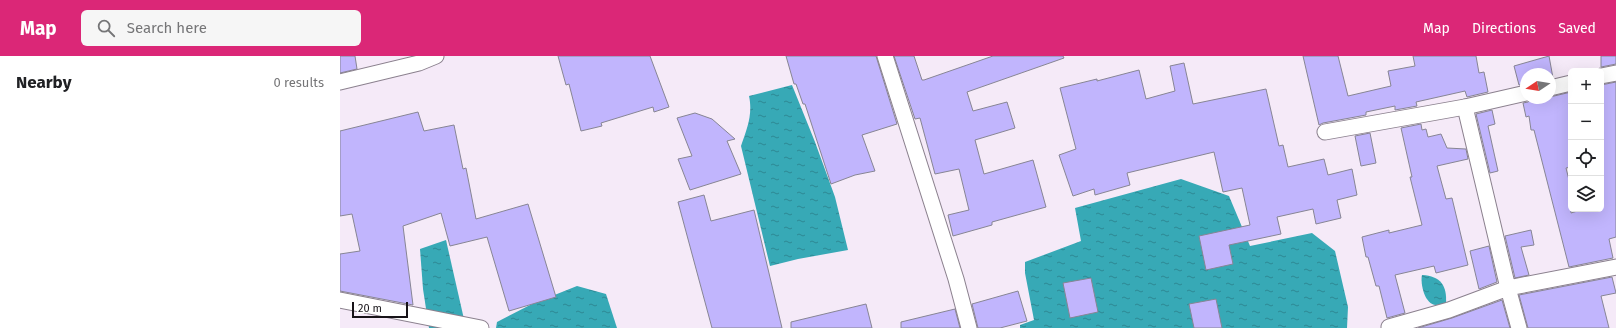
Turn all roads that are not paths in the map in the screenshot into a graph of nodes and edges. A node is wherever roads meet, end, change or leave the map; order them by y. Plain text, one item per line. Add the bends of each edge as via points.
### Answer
1 (436, 56) edge
2 (885, 56) edge
3 (1616, 73) edge
4 (1604, 75) edge
5 (340, 82) edge
6 (1568, 84) edge
7 (1556, 87) edge
8 (1520, 94) edge
9 (1465, 107) junction
10 (1325, 132) dead end
11 (1616, 267) edge
12 (1508, 288) junction
13 (340, 300) edge
14 (1389, 327) edge
15 (481, 328) edge
16 (969, 328) edge
17 (1519, 328) edge

1 - 5 street via 419,63
2 - 16 street via 956,279
3 - 4 street
6 - 7 street
8 - 9 street
9 - 10 street
9 - 12 street
11 - 12 street
12 - 14 street via 1449,310
12 - 17 street
13 - 15 street

